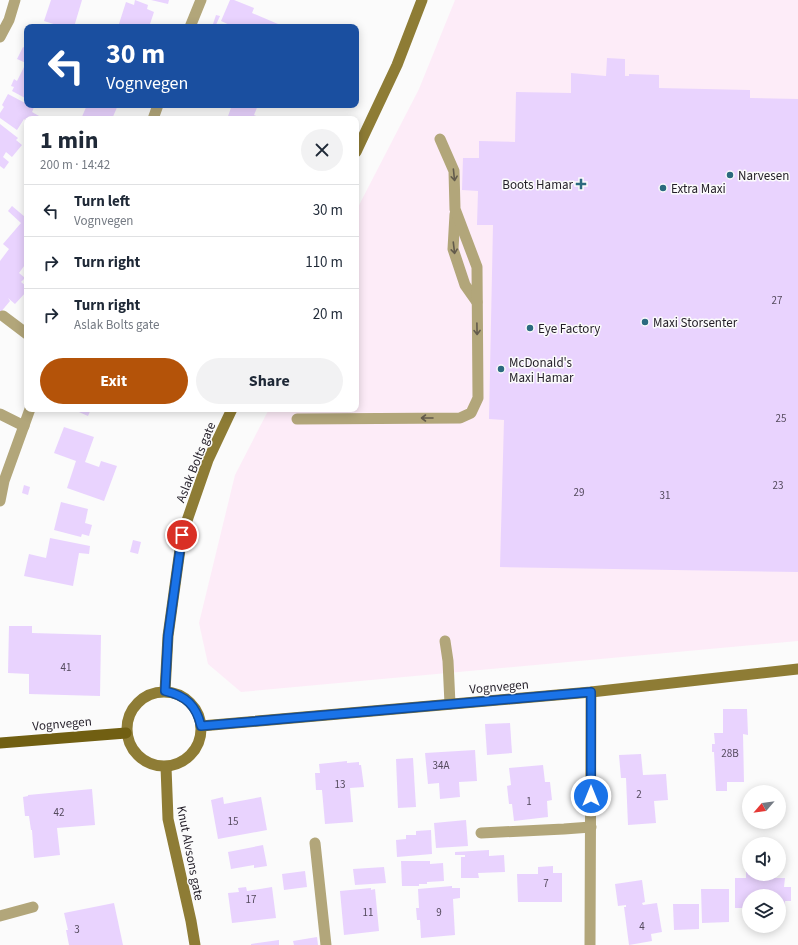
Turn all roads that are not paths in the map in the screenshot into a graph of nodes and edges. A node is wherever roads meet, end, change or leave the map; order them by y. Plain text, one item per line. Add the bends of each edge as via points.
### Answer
1 (16, 0) edge
2 (201, 0) edge
3 (422, 0) edge
4 (191, 24) edge
5 (0, 37) edge
6 (440, 139) dead end
7 (359, 146) edge
8 (455, 209) junction
9 (477, 302) junction
10 (3, 316) dead end
11 (24, 332) edge
12 (29, 412) edge
13 (231, 412) edge
14 (0, 414) edge
15 (297, 419) dead end
16 (24, 426) junction
17 (0, 499) edge
18 (445, 641) dead end
19 (798, 669) edge
20 (165, 691) junction
21 (591, 692) junction
22 (450, 704) junction
23 (201, 726) junction
24 (126, 733) junction
25 (0, 743) edge
26 (166, 767) junction
27 (591, 827) junction
28 (481, 833) dead end
29 (315, 843) dead end
30 (33, 907) dead end
31 (0, 916) edge
32 (195, 945) edge
33 (326, 945) edge
34 (590, 945) edge

1 - 5 street
2 - 4 street
3 - 7 main road via 397,65
6 -> 8 street via 454,171
8 - 9 street via 477,267
8 -> 9 street via 453,249 465,285
9 -> 15 street via 478,398 471,413 460,418
10 - 11 street
12 - 16 street
13 - 20 main road, Aslak Bolts gate via 208,460 182,535 168,636
14 - 16 street
16 - 17 street
18 - 22 street
19 - 21 main road, Vognvegen
20 - 23 main road via 185,698 199,715
20 - 24 main road via 141,699 132,708 127,720
21 - 22 main road, Vognvegen
21 - 27 street
22 - 23 main road, Vognvegen
23 - 26 main road via 196,749 178,764
24 - 25 main road, Vognvegen
24 - 26 main road via 135,754 154,766
26 - 32 main road, Knut Alvsons gate via 168,819
27 - 28 street
27 - 34 street
29 - 33 street
30 - 31 street

